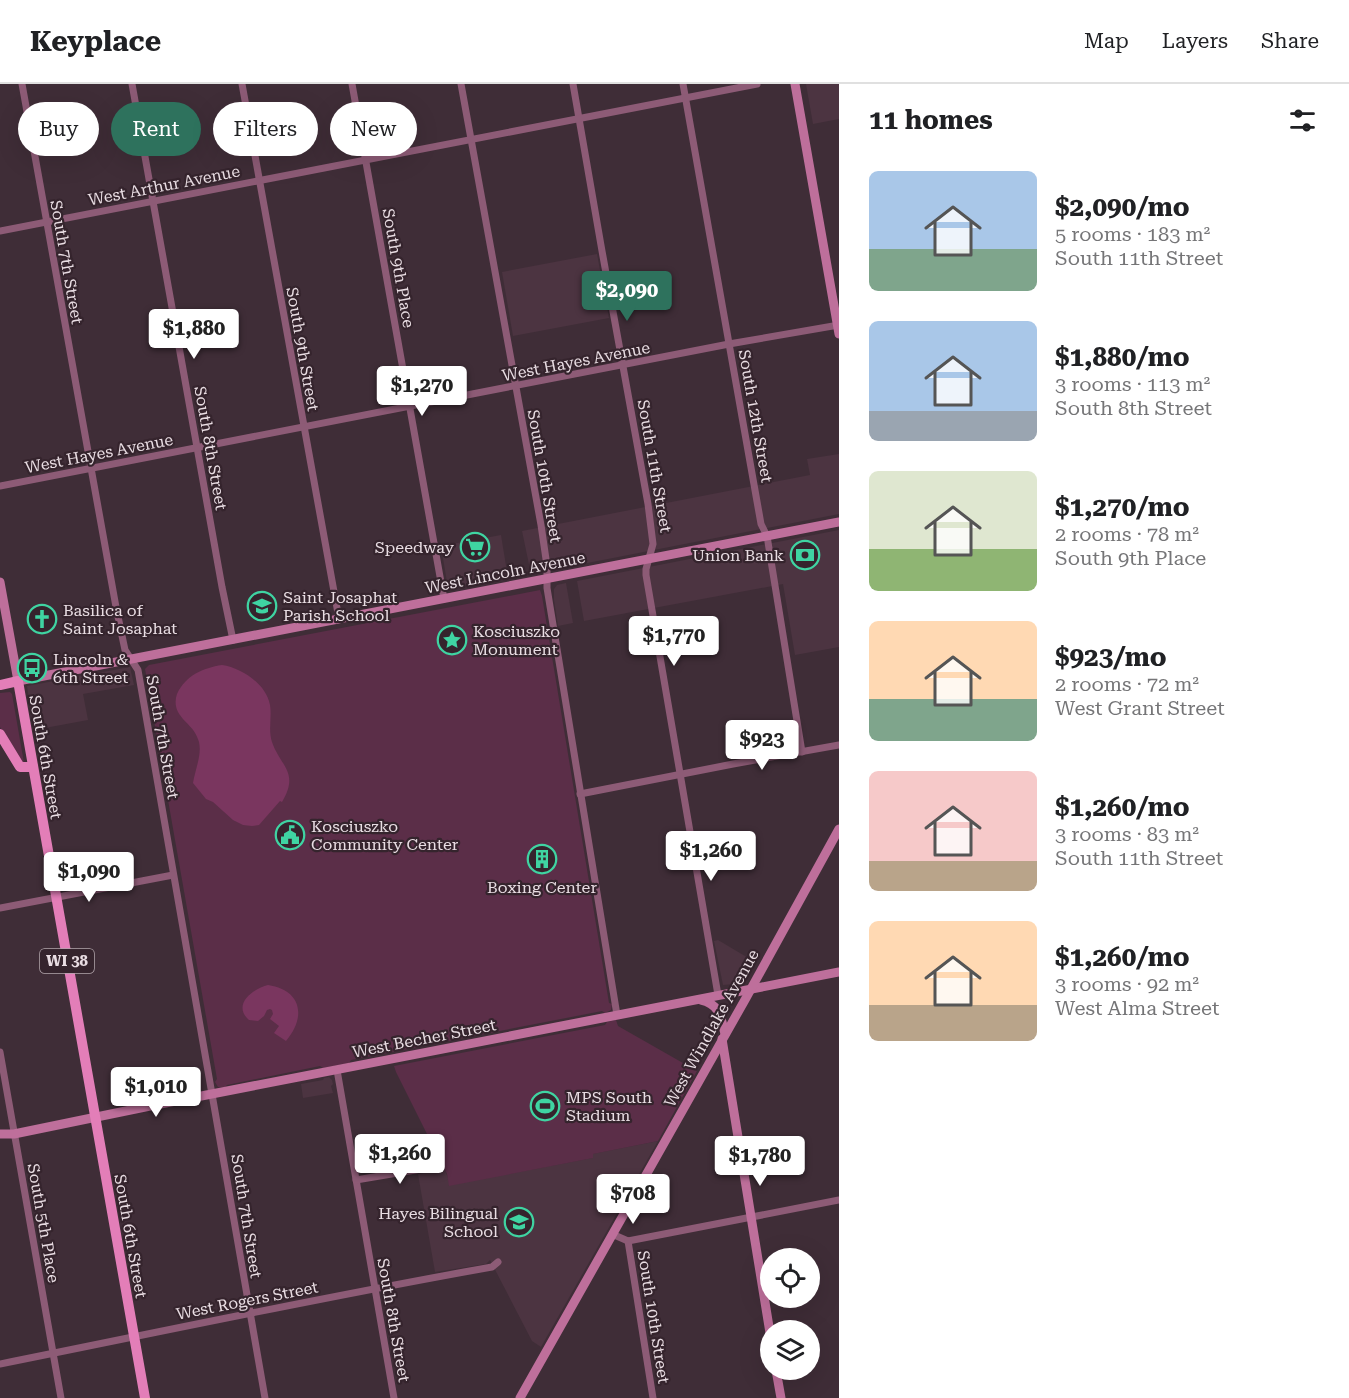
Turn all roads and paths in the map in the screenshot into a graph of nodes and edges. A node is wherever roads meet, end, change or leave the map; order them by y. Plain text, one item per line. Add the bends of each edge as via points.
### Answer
1 (22, 84) edge
2 (132, 84) edge
3 (242, 84) edge
4 (352, 84) edge
5 (461, 84) edge
6 (573, 84) edge
7 (683, 84) edge
8 (757, 84) edge
9 (795, 84) edge
10 (685, 98) junction
11 (579, 118) junction
12 (471, 139) junction
13 (366, 160) junction
14 (259, 180) junction
15 (153, 201) junction
16 (47, 222) junction
17 (0, 231) edge
18 (838, 328) edge
19 (729, 344) junction
20 (622, 365) junction
21 (516, 386) junction
22 (410, 406) junction
23 (304, 427) junction
24 (197, 448) junction
25 (90, 469) junction
26 (0, 486) edge
27 (839, 522) edge
28 (766, 536) junction
29 (649, 559) junction
30 (546, 579) junction
31 (0, 582) edge
32 (444, 599) junction
33 (339, 619) junction
34 (233, 640) junction
35 (131, 660) junction
36 (18, 681) junction
37 (0, 685) edge
38 (0, 734) edge
39 (839, 745) edge
40 (802, 752) junction
41 (33, 767) junction
42 (680, 774) junction
43 (580, 794) junction
44 (839, 829) edge
45 (173, 875) junction
46 (56, 897) junction
47 (0, 908) edge
48 (839, 973) edge
49 (750, 989) junction
50 (718, 995) junction
51 (699, 999) junction
52 (617, 1015) junction
53 (723, 1037) junction
54 (0, 1052) edge
55 (337, 1070) junction
56 (213, 1094) junction
57 (95, 1117) junction
58 (0, 1134) edge
59 (14, 1134) junction
60 (0, 1141) edge
61 (439, 1166) dead end
62 (356, 1180) junction
63 (839, 1200) edge
64 (751, 1216) junction
65 (612, 1234) junction
66 (628, 1241) junction
67 (498, 1262) dead end
68 (374, 1288) junction
69 (249, 1312) junction
70 (768, 1320) edge
71 (134, 1337) junction
72 (53, 1353) junction
73 (0, 1364) edge
74 (777, 1380) edge
75 (62, 1398) edge
76 (145, 1398) edge
77 (265, 1398) edge
78 (394, 1398) edge
79 (520, 1398) edge
80 (653, 1398) edge
81 (780, 1398) edge

1 - 16 street, South 7th Street
2 - 15 street, South 8th Street
3 - 14 street, South 9th Street
4 - 13 street, South 9th Place
5 - 12 street, South 10th Street
6 - 11 street, South 11th Street
7 - 10 street, South 12th Street
8 - 10 street, West Arthur Avenue
9 - 18 street
10 - 11 street, West Arthur Avenue
10 - 19 street, South 12th Street
11 - 12 street, West Arthur Avenue
11 - 20 street, South 11th Street
12 - 13 street, West Arthur Avenue
12 - 21 street, South 10th Street
13 - 14 street, West Arthur Avenue
13 - 22 street, South 9th Place
14 - 15 street, West Arthur Avenue
14 - 23 street, South 9th Street
15 - 16 street, West Arthur Avenue
15 - 24 street, South 8th Street
16 - 17 street, West Arthur Avenue
16 - 25 street, South 7th Street
18 - 19 street, West Hayes Avenue
19 - 20 street, West Hayes Avenue
19 - 28 street, South 12th Street
20 - 21 street, West Hayes Avenue
20 - 29 street, South 11th Street via 648,504 653,544
21 - 22 street, West Hayes Avenue
21 - 30 street, South 10th Street via 544,546
22 - 23 street, West Hayes Avenue
22 - 32 street, South 9th Place
23 - 24 street, West Hayes Avenue
23 - 33 street, South 9th Street
24 - 25 street, West Hayes Avenue
24 - 34 street, South 8th Street
25 - 26 street, West Hayes Avenue
25 - 35 street, South 7th Street via 119,624
27 - 28 street, West Lincoln Avenue
28 - 29 street, West Lincoln Avenue
28 - 40 street, South 12th Street
29 - 30 street, West Lincoln Avenue
29 - 42 street, South 11th Street via 646,575
30 - 32 street, West Lincoln Avenue
30 - 43 street, South 10th Street
31 - 36 street, South 6th Street
32 - 33 street, West Lincoln Avenue
33 - 34 street, West Lincoln Avenue
34 - 35 street, West Lincoln Avenue
35 - 36 street, West Lincoln Avenue
35 - 45 street, South 7th Street via 138,670
36 - 37 main road, West Lincoln Avenue
36 - 41 main road, South 6th Street / WI 38
38 - 41 main road via 20,767
39 - 40 street
40 - 42 street
41 - 46 main road, South 6th Street / WI 38
42 - 43 street
42 - 50 street, South 11th Street
43 - 52 street, South 10th Street
44 - 49 street, West Windlake Avenue
45 - 46 street
45 - 56 street, South 7th Street
46 - 47 street
46 - 57 main road, South 6th Street / WI 38
48 - 49 street, West Becher Street
49 - 50 street, West Becher Street
49 - 53 street, West Windlake Avenue
50 - 51 street, West Becher Street
51 - 52 street, West Becher Street
51 - 53 street via 710,1002 717,1010
52 - 55 street, West Becher Street
53 - 64 street
53 - 65 street, West Windlake Avenue
54 - 59 street, South 5th Place
55 - 56 street, West Becher Street
55 - 62 street, South 8th Street
56 - 57 street, West Becher Street
56 - 69 street, South 7th Street
57 - 59 street, West Becher Street
57 - 71 main road, South 6th Street / WI 38
58 - 59 street, West Becher Street
59 - 60 street, West Becher Street
59 - 72 street, South 5th Place
61 - 62 street
62 - 68 street, South 8th Street
63 - 64 street
64 - 66 street
64 - 70 street
65 - 66 street
65 - 79 street, West Windlake Avenue
66 - 80 street, South 10th Street
67 - 68 street, West Rogers Street via 492,1267
68 - 69 street, West Rogers Street
68 - 78 street, South 8th Street
69 - 71 street, West Rogers Street
69 - 77 street, South 7th Street
71 - 72 street, West Rogers Street
71 - 76 main road, South 6th Street / WI 38
72 - 73 street, West Rogers Street
72 - 75 street, South 5th Place
74 - 81 street

